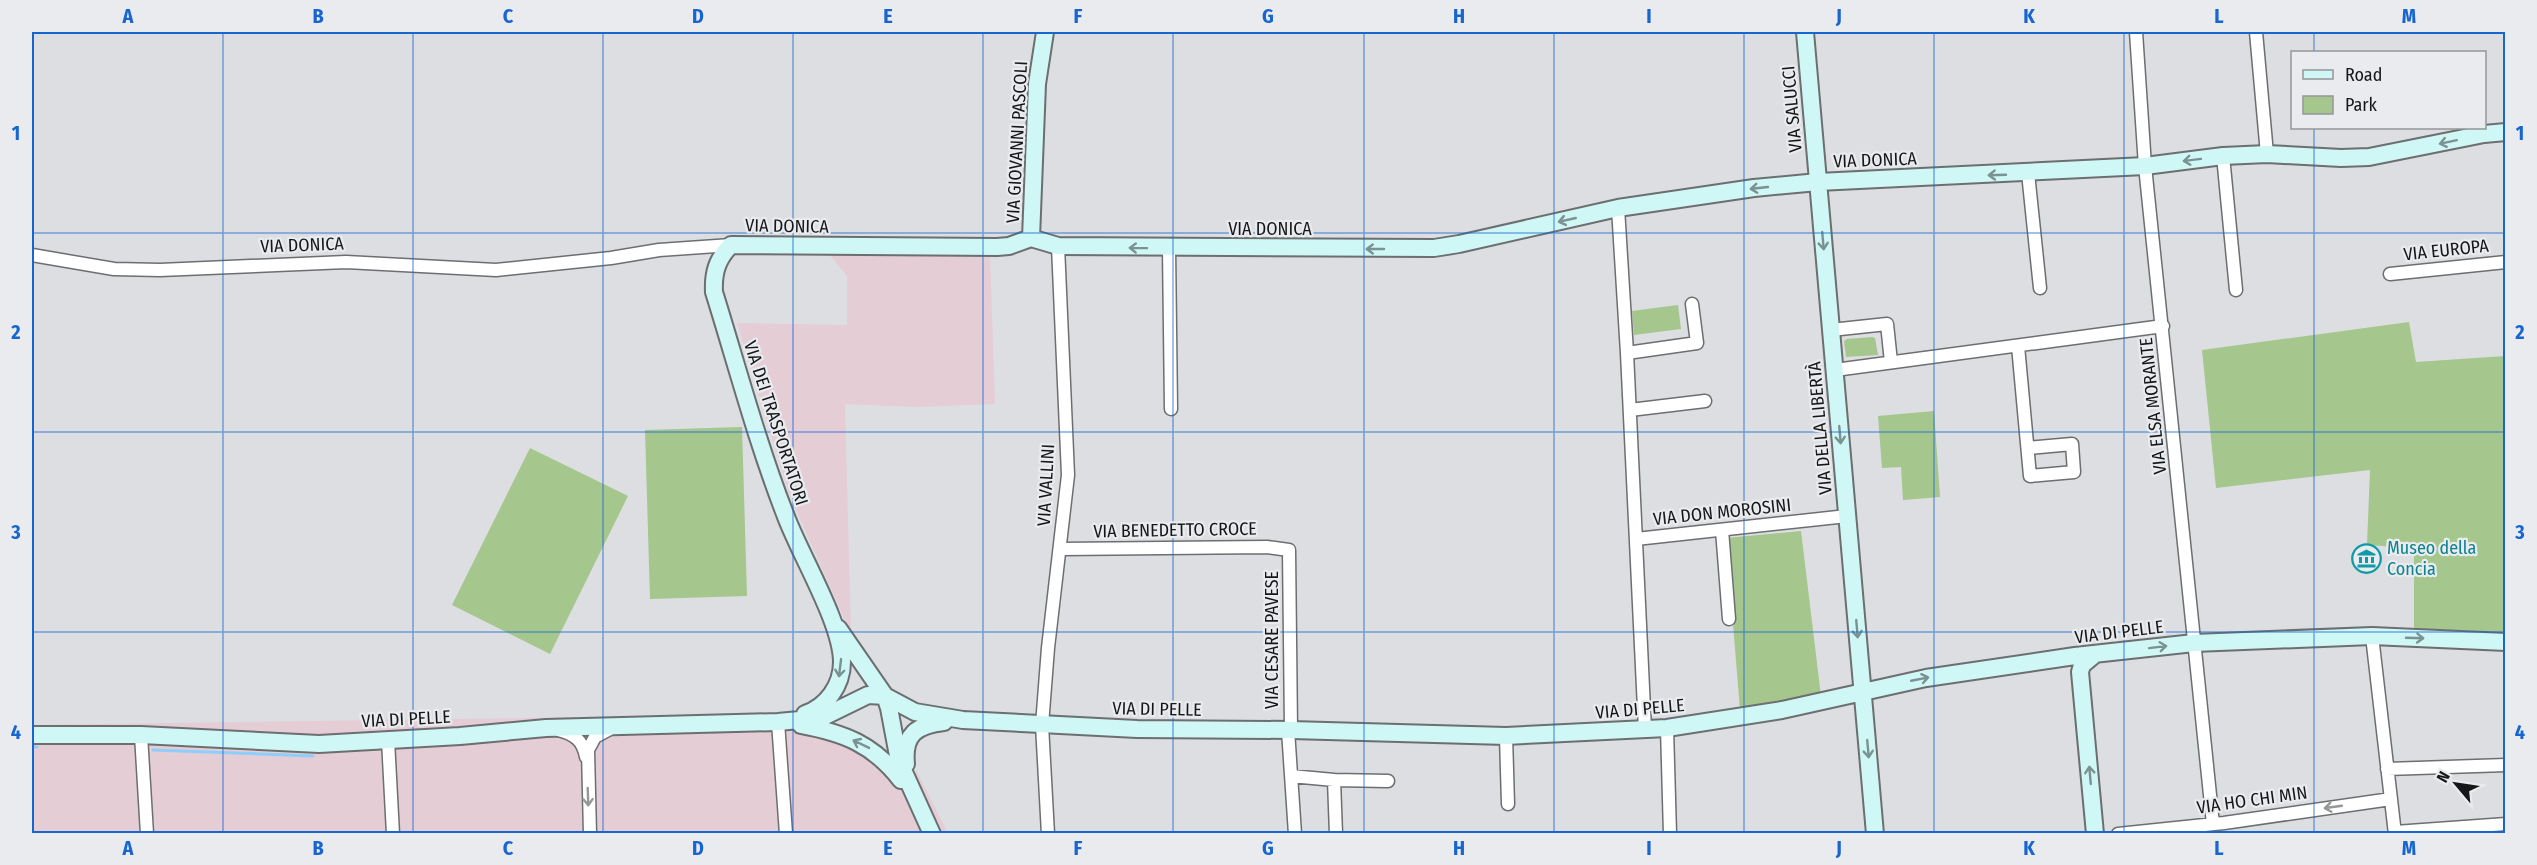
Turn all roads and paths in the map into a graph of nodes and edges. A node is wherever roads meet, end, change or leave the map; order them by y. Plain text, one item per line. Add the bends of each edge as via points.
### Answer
1 (1057, 32) edge
2 (1805, 32) edge
3 (2136, 32) edge
4 (2256, 32) edge
5 (1044, 40) edge
6 (2505, 132) edge
7 (2267, 154) junction
8 (2223, 156) junction
9 (2145, 166) junction
10 (2028, 173) junction
11 (1818, 182) junction
12 (1618, 208) junction
13 (1032, 237) junction
14 (731, 245) junction
15 (1058, 246) junction
16 (1169, 248) junction
17 (32, 255) edge
18 (2505, 262) edge
19 (2390, 274) dead end
20 (2040, 288) dead end
21 (2236, 290) dead end
22 (1692, 304) dead end
23 (2163, 326) junction
24 (1831, 330) junction
25 (2018, 346) junction
26 (1627, 353) junction
27 (1891, 362) junction
28 (1835, 370) junction
29 (1705, 401) dead end
30 (1171, 409) dead end
31 (1630, 410) junction
32 (2028, 448) dead end
33 (1847, 516) junction
34 (1722, 530) junction
35 (1636, 539) junction
36 (1061, 549) junction
37 (1289, 550) joint
38 (828, 612) junction
39 (1729, 619) dead end
40 (2372, 636) junction
41 (2505, 642) edge
42 (2194, 643) junction
43 (2097, 654) junction
44 (1871, 689) junction
45 (885, 696) junction
46 (963, 720) junction
47 (780, 722) junction
48 (1042, 725) junction
49 (630, 727) junction
50 (546, 728) junction
51 (1667, 728) junction
52 (1289, 730) junction
53 (1645, 730) junction
54 (32, 735) edge
55 (141, 735) junction
56 (1506, 736) junction
57 (388, 740) junction
58 (587, 761) junction
59 (2505, 765) edge
60 (2387, 769) junction
61 (1291, 776) junction
62 (1334, 780) junction
63 (1388, 782) dead end
64 (2391, 799) junction
65 (916, 800) junction
66 (1508, 804) dead end
67 (2505, 824) edge
68 (2221, 827) edge
69 (2395, 833) edge
70 (147, 834) edge
71 (393, 834) edge
72 (590, 834) edge
73 (786, 834) edge
74 (932, 834) edge
75 (1048, 834) edge
76 (1295, 834) edge
77 (1336, 834) edge
78 (1670, 834) edge
79 (1875, 834) edge
80 (2095, 834) edge
81 (2118, 834) edge

1 - 5 street, VIA GIOVANNI PASCOLI
2 - 11 street, VIA SALUCCI
3 - 9 street, VIA ELSA MORANTE
4 - 7 street
5 - 13 street, VIA GIOVANNI PASCOLI via 1037,84
6 -> 7 street, VIA DONICA via 2369,157
7 - 8 street, VIA DONICA
8 -> 9 street, VIA DONICA
8 - 21 street
9 - 10 street, VIA DONICA
9 - 23 street, VIA ELSA MORANTE
10 -> 11 street, VIA DONICA
10 - 20 street
11 -> 12 street, VIA DONICA
11 -> 24 street, VIA DELLA LIBERTÀ
12 -> 16 street, VIA DONICA via 1434,248
12 - 26 street
13 - 14 street, VIA DONICA via 997,247
13 - 15 street, VIA DONICA
14 - 17 street, VIA DONICA via 670,248 496,270 346,262 114,269
14 - 38 street, VIA DEI TRASPORTATORI via 714,272 714,292 785,514
16 -> 15 street, VIA DONICA
15 - 36 street, VIA VALLINI via 1068,476
16 - 30 street
18 - 19 street, VIA EUROPA
22 - 26 street via 1697,343
23 - 25 street
23 - 42 street, VIA ELSA MORANTE
24 - 27 street via 1887,324
24 - 28 street, VIA DELLA LIBERTÀ
25 - 27 street
25 - 32 street
26 - 31 street
27 - 28 street
28 -> 33 street, VIA DELLA LIBERTÀ
29 - 31 street
31 - 35 street
33 - 34 street, VIA DON MOROSINI
33 -> 44 street, VIA DELLA LIBERTÀ via 1861,670
34 - 35 street, VIA DON MOROSINI
34 - 39 street
35 - 53 street
36 - 37 street, VIA BENEDETTO CROCE
36 - 48 street, VIA VALLINI
37 - 52 street, VIA CESARE PAVESE
38 - 45 street, VIA DEI TRASPORTATORI
38 -> 47 street, VIA DEI TRASPORTATORI via 841,650 836,685 819,709
40 -> 41 street, VIA DI PELLE
40 - 42 street, VIA DI PELLE
40 - 60 street
43 -> 42 street, VIA DI PELLE
42 - 68 street, VIA ELSA MORANTE
44 -> 43 street, VIA DI PELLE
80 -> 43 street via 2080,672 2082,665
44 - 51 street, VIA DI PELLE via 1782,710
44 -> 79 street, VIA DELLA LIBERTÀ
45 - 46 street, VIA DI PELLE via 915,712
45 - 47 street, VIA DI PELLE via 862,696 821,718
45 - 65 street via 899,761
46 - 48 street, VIA DI PELLE
46 - 65 street via 930,724 916,730 909,740 907,767
47 - 49 street, VIA DI PELLE
65 -> 47 street, VIA DI PELLE via 875,751 820,729
47 - 73 street
48 - 52 street, VIA DI PELLE
48 - 75 street, VIA VALLINI
49 - 50 street, VIA DI PELLE
49 - 58 street via 598,735 590,744
50 - 57 street, VIA DI PELLE
50 - 58 street via 576,737 583,745
51 - 53 street, VIA DI PELLE
51 - 78 street
52 - 56 street, VIA DI PELLE
52 - 61 street, VIA CESARE PAVESE
53 - 56 street, VIA DI PELLE
54 - 55 street, VIA DI PELLE
55 - 57 street, VIA DI PELLE via 319,744
55 - 70 street
56 - 66 street
57 - 71 street
58 -> 72 street
59 - 60 street
60 - 64 street
61 - 62 street
61 - 76 street, VIA CESARE PAVESE
62 - 63 street
62 - 77 street
64 -> 68 street, VIA HO CHI MIN
64 - 69 street
65 - 74 street
67 - 69 street
68 - 81 street, VIA HO CHI MIN

